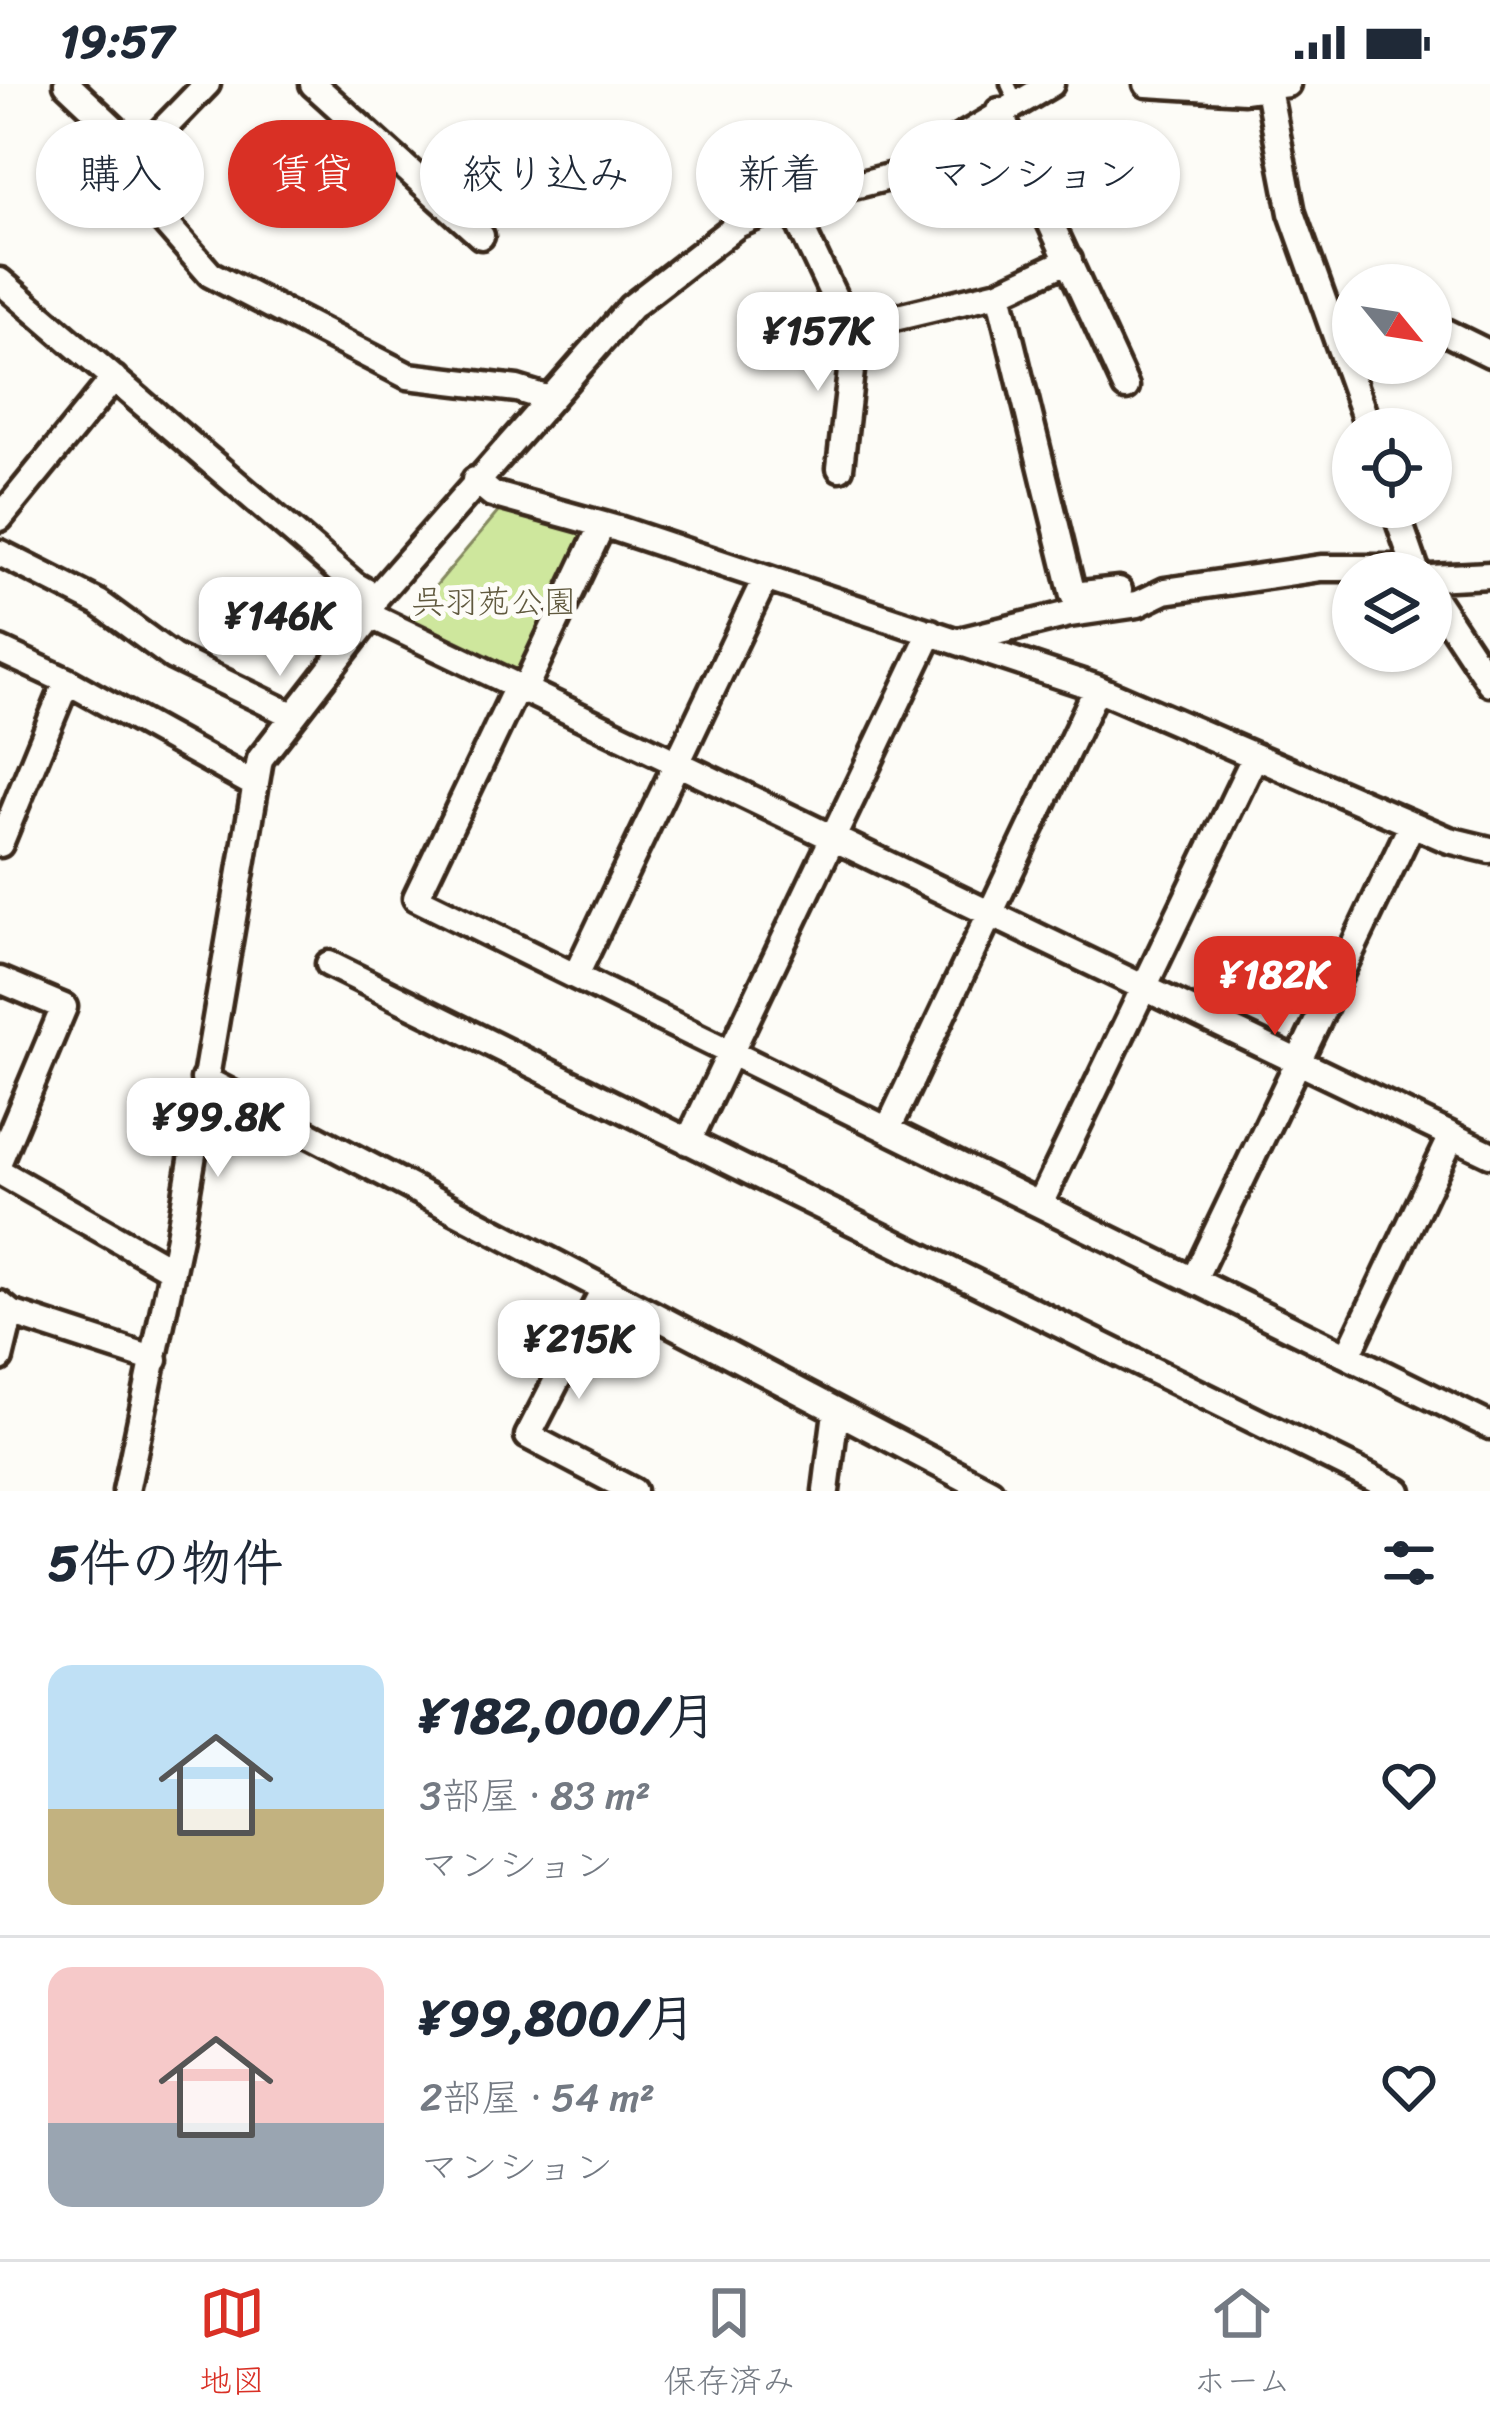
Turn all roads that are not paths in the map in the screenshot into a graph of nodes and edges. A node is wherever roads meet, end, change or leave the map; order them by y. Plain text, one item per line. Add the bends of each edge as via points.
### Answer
1 (67, 84) edge
2 (207, 84) edge
3 (313, 84) edge
4 (1051, 84) edge
5 (1147, 84) edge
6 (1274, 85) edge
7 (1008, 98) edge
8 (105, 120) edge
9 (172, 120) edge
10 (864, 183) edge
11 (170, 228) edge
12 (732, 228) edge
13 (801, 228) edge
14 (482, 236) dead end
15 (1070, 260) junction
16 (1, 284) edge
17 (999, 293) junction
18 (1327, 307) junction
19 (1332, 307) edge
20 (856, 327) junction
21 (1452, 335) edge
22 (1490, 354) edge
23 (113, 378) junction
24 (1126, 387) dead end
25 (547, 398) junction
26 (1362, 408) edge
27 (840, 468) dead end
28 (475, 480) junction
29 (0, 518) edge
30 (602, 525) junction
31 (0, 553) edge
32 (1332, 569) edge
33 (1452, 573) edge
34 (1490, 575) edge
35 (765, 579) junction
36 (1165, 591) junction
37 (373, 606) junction
38 (1452, 626) edge
39 (931, 632) junction
40 (959, 641) junction
41 (0, 650) edge
42 (67, 681) junction
43 (1490, 683) edge
44 (1097, 688) junction
45 (519, 690) junction
46 (290, 714) junction
47 (1255, 756) junction
48 (676, 764) junction
49 (255, 785) junction
50 (1412, 824) junction
51 (832, 839) junction
52 (0, 844) edge
53 (1490, 850) edge
54 (989, 914) junction
55 (329, 964) dead end
56 (576, 975) junction
57 (0, 980) edge
58 (1144, 990) junction
59 (731, 1051) junction
60 (1298, 1062) junction
61 (204, 1079) junction
62 (888, 1129) junction
63 (1452, 1136) junction
64 (688, 1142) junction
65 (1490, 1154) edge
66 (0, 1159) edge
67 (0, 1172) edge
68 (1040, 1204) junction
69 (172, 1270) junction
70 (1194, 1279) junction
71 (604, 1288) junction
72 (6, 1308) edge
73 (1348, 1355) junction
74 (0, 1358) edge
75 (155, 1360) junction
76 (836, 1412) junction
77 (1490, 1426) edge
78 (126, 1491) edge
79 (633, 1491) edge
80 (826, 1491) edge
81 (990, 1491) edge
82 (1398, 1491) edge

1 - 8 street
2 - 9 street
3 - 14 street
4 - 7 street
5 - 6 street
6 - 18 street via 1292,213
7 - 10 street via 897,175
7 - 15 street
11 - 25 street via 210,274 408,376
12 - 25 street via 631,307
13 - 20 street
15 - 17 street
15 - 24 street
16 - 23 street
17 - 20 street
17 - 36 street via 1072,595
18 - 19 street
18 - 26 street
20 - 27 street
21 - 22 street
23 - 29 street
23 - 37 street
25 - 28 street
28 - 30 street via 492,494
28 - 37 street
30 - 35 street
30 - 45 street
31 - 46 street via 99,603 173,657
32 - 36 street
33 - 34 street
35 - 39 street
35 - 48 street
36 - 40 street via 1138,604
37 - 45 street
37 - 46 street
38 - 43 street
39 - 40 street
39 - 51 street
40 - 44 street
41 - 42 street
42 - 49 street
42 - 52 street
44 - 47 street
44 - 54 street
45 - 48 street
45 - 56 street via 416,898
46 - 49 street via 260,759
47 - 50 street
47 - 58 street
48 - 51 street
48 - 56 street
49 - 61 street
50 - 53 street
50 - 60 street
51 - 54 street
51 - 59 street
54 - 58 street
54 - 62 street
55 - 64 street
56 - 59 street
57 - 66 street via 64,1007
58 - 60 street
58 - 68 street
59 - 62 street
59 - 64 street
60 - 63 street
60 - 70 street
61 - 69 street
61 - 71 street
62 - 68 street
63 - 65 street
63 - 73 street
64 - 82 street
67 - 69 street
68 - 70 street
69 - 75 street
70 - 73 street
71 - 76 street
71 - 79 street via 528,1436
72 - 74 street
72 - 75 street
73 - 77 street
75 - 78 street
76 - 80 street
76 - 81 street

